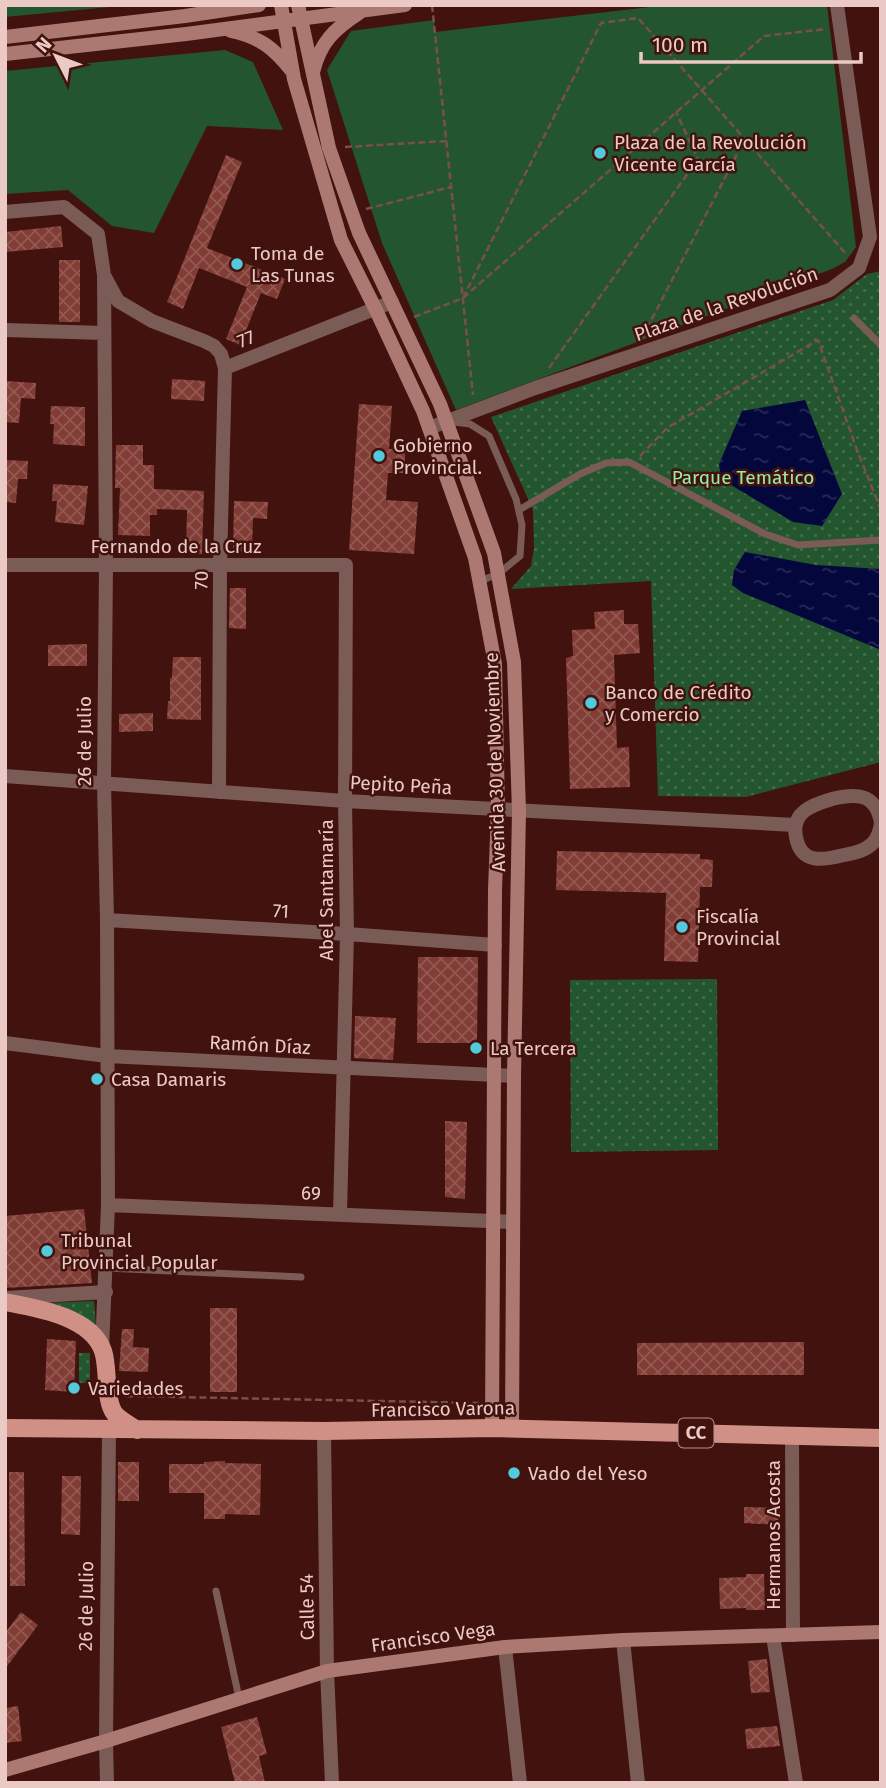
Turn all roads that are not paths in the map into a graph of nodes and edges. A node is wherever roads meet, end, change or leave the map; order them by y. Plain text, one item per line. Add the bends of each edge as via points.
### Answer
1 (259, 5) edge
2 (281, 5) edge
3 (405, 5) edge
4 (837, 5) edge
5 (221, 9) edge
6 (363, 10) junction
7 (299, 12) edge
8 (283, 21) junction
9 (223, 29) junction
10 (5, 37) edge
11 (5, 54) edge
12 (293, 72) junction
13 (312, 73) junction
14 (5, 212) edge
15 (104, 275) junction
16 (392, 302) junction
17 (375, 309) junction
18 (854, 318) dead end
19 (5, 330) edge
20 (104, 333) junction
21 (881, 345) edge
22 (225, 368) junction
23 (446, 421) junction
24 (429, 428) junction
25 (519, 510) junction
26 (881, 540) edge
27 (5, 565) edge
28 (106, 565) junction
29 (220, 565) junction
30 (346, 565) joint
31 (498, 574) junction
32 (480, 581) junction
33 (5, 776) edge
34 (104, 782) junction
35 (219, 792) junction
36 (345, 801) junction
37 (498, 809) junction
38 (519, 811) junction
39 (881, 823) edge
40 (795, 825) junction
41 (107, 920) junction
42 (347, 934) junction
43 (495, 945) junction
44 (5, 1043) edge
45 (107, 1056) junction
46 (343, 1068) junction
47 (494, 1076) junction
48 (514, 1076) junction
49 (108, 1205) junction
50 (340, 1214) junction
51 (492, 1220) junction
52 (513, 1222) junction
53 (106, 1268) junction
54 (301, 1277) dead end
55 (106, 1292) junction
56 (5, 1300) edge
57 (102, 1349) junction
58 (109, 1399) junction
59 (5, 1428) edge
60 (492, 1429) junction
61 (512, 1429) junction
62 (77, 1430) junction
63 (109, 1430) junction
64 (137, 1430) junction
65 (324, 1432) junction
66 (792, 1435) junction
67 (881, 1438) edge
68 (216, 1591) dead end
69 (881, 1632) edge
70 (793, 1634) junction
71 (773, 1636) junction
72 (623, 1640) junction
73 (505, 1647) junction
74 (327, 1671) junction
75 (239, 1698) junction
76 (106, 1741) junction
77 (5, 1770) edge
78 (107, 1783) edge
79 (332, 1783) edge
80 (520, 1783) edge
81 (638, 1783) edge
82 (796, 1783) edge

1 - 5 main road
2 - 8 main road, Avenida 30 de Noviembre
3 - 6 main road
4 - 23 street, Plaza de la Revolución via 870,237 859,268 830,290
5 - 10 main road
6 - 7 main road
6 - 13 main road via 327,39
7 - 8 main road
7 - 13 main road, Avenida 30 de Noviembre
8 - 9 main road
8 - 12 main road, Avenida 30 de Noviembre
9 - 11 main road
9 - 12 main road via 268,45
12 - 17 main road, Avenida 30 de Noviembre via 341,240
13 - 16 main road, Avenida 30 de Noviembre via 329,148 351,213
14 - 15 street, 26 de Julio via 64,207 98,234
15 - 20 street, 26 de Julio
15 - 22 street, 77 via 118,300 152,321 214,346
16 - 17 street, 77
16 - 23 main road, Avenida 30 de Noviembre
17 - 22 street, 77
17 - 24 main road, Avenida 30 de Noviembre
18 - 21 lane
19 - 20 street
20 - 28 street, 26 de Julio
22 - 29 street, 70
23 - 24 street, Plaza de la Revolución
23 - 25 lane via 470,425 489,436
23 - 31 main road, Avenida 30 de Noviembre
24 - 32 main road, Avenida 30 de Noviembre
25 - 26 lane via 580,474 607,463 629,462 765,534 798,545
25 - 31 lane via 520,556
27 - 28 street, Fernando de la Cruz
28 - 29 street, Fernando de la Cruz
28 - 34 street, 26 de Julio
29 - 30 street, Fernando de la Cruz
29 - 35 street, 70
30 - 36 street, Abel Santamaría
31 - 32 lane
31 - 38 main road, Avenida 30 de Noviembre via 514,662
32 - 37 main road, Avenida 30 de Noviembre via 495,664
33 - 34 street, Pepito Peña
34 - 35 street, Pepito Peña
34 - 41 street, 26 de Julio
35 - 36 street, Pepito Peña
36 - 37 street, Pepito Peña
36 - 42 street, Abel Santamaría
37 - 38 street, Pepito Peña
37 - 43 main road, Avenida 30 de Noviembre
38 - 40 street, Pepito Peña
38 - 48 main road, Avenida 30 de Noviembre
39 - 40 street via 868,799 850,794 813,804
39 - 40 street via 875,841 867,848 821,860 811,858 797,844
41 - 42 street, 71
41 - 45 street, 26 de Julio
42 - 43 street, 71
42 - 46 street, Abel Santamaría
43 - 47 main road, Avenida 30 de Noviembre
44 - 45 street, Ramón Díaz
45 - 46 street, Ramón Díaz
45 - 49 street, 26 de Julio
46 - 47 street, Ramón Díaz
46 - 50 street, Abel Santamaría
47 - 48 street, Ramón Díaz
47 - 51 main road, Avenida 30 de Noviembre
48 - 52 main road, Avenida 30 de Noviembre
49 - 50 street, 69
49 - 53 street, 26 de Julio
50 - 51 street, 69
51 - 52 street, 69
51 - 60 main road, Avenida 30 de Noviembre
52 - 61 main road, Avenida 30 de Noviembre
53 - 54 lane
53 - 55 street, 26 de Julio
55 - 56 street
55 - 57 street, 26 de Julio
56 - 57 main road via 53,1311 76,1322
57 - 58 main road
58 - 62 main road via 95,1419
58 - 64 main road via 115,1414
59 - 62 main road, Francisco Varona / CC
60 - 61 main road, Francisco Varona / CC
60 - 65 main road, Francisco Varona / CC
61 - 66 main road, Francisco Varona / CC
62 - 63 main road, Francisco Varona / CC
63 - 64 main road, Francisco Varona / CC
63 - 76 street, 26 de Julio
64 - 65 main road, Francisco Varona / CC
65 - 74 street, Calle 54
66 - 67 main road, Francisco Varona / CC
66 - 70 street, Hermanos Acosta
68 - 75 lane
69 - 70 main road, Francisco Vega
70 - 71 main road, Francisco Vega
71 - 72 main road, Francisco Vega
71 - 82 street, Hermanos Acosta
72 - 73 main road, Francisco Vega
72 - 81 street
73 - 74 main road, Francisco Vega
73 - 80 street
74 - 75 main road, Francisco Vega
74 - 79 street, Calle 54
75 - 76 main road, Francisco Vega
76 - 77 main road, Francisco Vega
76 - 78 street, 26 de Julio

